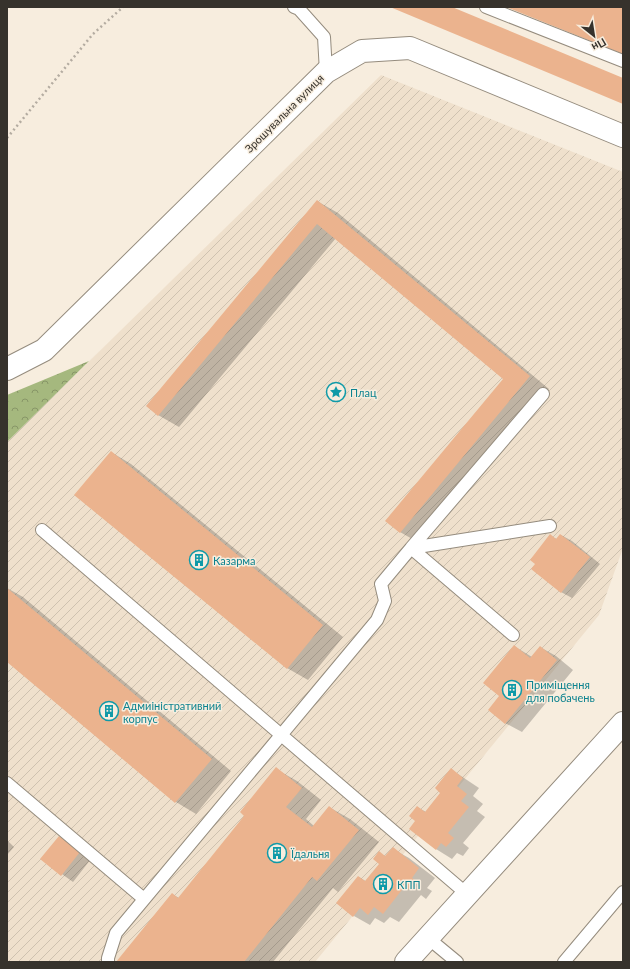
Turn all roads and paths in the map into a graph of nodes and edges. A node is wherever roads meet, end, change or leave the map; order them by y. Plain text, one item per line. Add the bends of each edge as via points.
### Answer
1 (123, 7) edge
2 (294, 7) edge
3 (486, 7) edge
4 (623, 61) edge
5 (326, 72) junction
6 (623, 136) edge
7 (7, 138) edge
8 (7, 369) edge
9 (543, 394) dead end
10 (550, 526) dead end
11 (42, 530) dead end
12 (411, 548) junction
13 (513, 636) dead end
14 (623, 723) edge
15 (281, 735) junction
16 (7, 783) edge
17 (623, 892) edge
18 (468, 895) junction
19 (144, 899) junction
20 (428, 938) junction
21 (108, 962) edge
22 (406, 962) edge
23 (457, 962) edge
24 (564, 962) edge

1 - 7 path via 93,34
2 - 5 lane via 299,9 324,37
3 - 4 lane
5 - 6 street, Зрошувальна вулиця via 362,51 410,48
5 - 8 street, Зрошувальна вулиця via 44,350
9 - 12 lane
10 - 12 lane
11 - 15 lane
12 - 13 lane
12 - 15 lane via 381,584 385,601 377,620
14 - 18 street
15 - 18 lane
15 - 19 lane
16 - 19 lane
17 - 24 lane
18 - 20 street
19 - 21 lane via 116,933
20 - 22 street
20 - 23 lane

